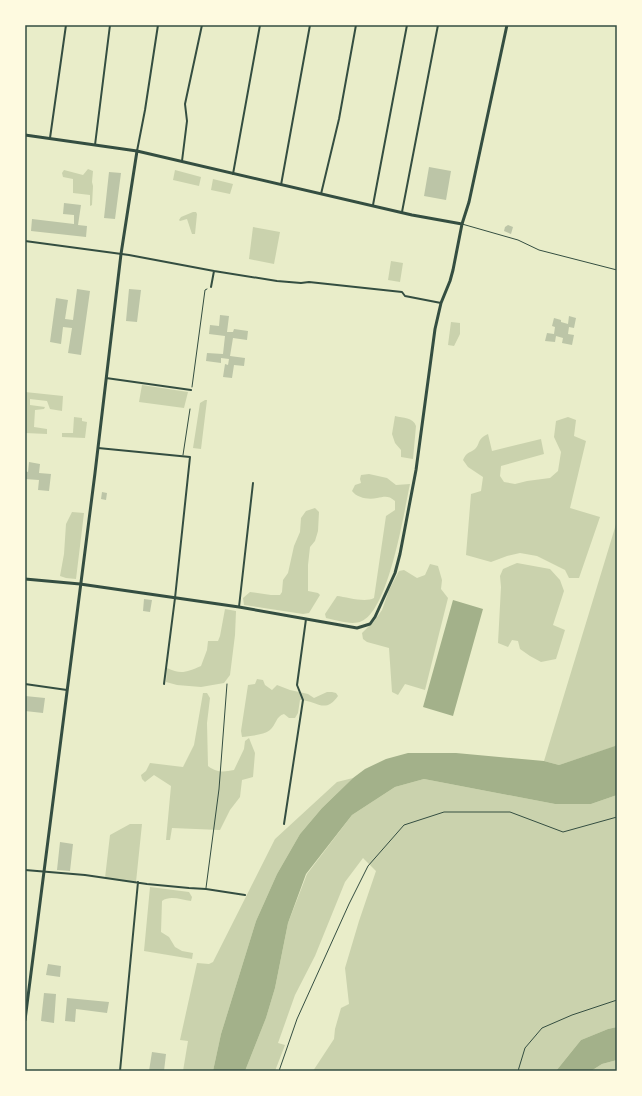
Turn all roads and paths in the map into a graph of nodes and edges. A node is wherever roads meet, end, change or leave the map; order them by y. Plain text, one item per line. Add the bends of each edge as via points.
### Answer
1 (66, 25) edge
2 (110, 25) edge
3 (158, 25) edge
4 (202, 25) edge
5 (260, 25) edge
6 (310, 25) edge
7 (356, 25) edge
8 (407, 25) edge
9 (438, 25) edge
10 (507, 25) edge
11 (25, 135) edge
12 (50, 138) junction
13 (95, 145) junction
14 (137, 151) junction
15 (182, 161) junction
16 (234, 174) junction
17 (281, 185) junction
18 (321, 194) junction
19 (373, 205) junction
20 (402, 212) junction
21 (462, 224) junction
22 (25, 241) edge
23 (121, 254) junction
24 (617, 270) edge
25 (214, 271) junction
26 (211, 287) joint
27 (441, 303) junction
28 (106, 378) junction
29 (191, 390) joint
30 (190, 409) dead end
31 (98, 448) junction
32 (183, 456) junction
33 (253, 483) dead end
34 (25, 579) edge
35 (80, 584) junction
36 (175, 598) junction
37 (239, 607) junction
38 (306, 620) junction
39 (25, 684) edge
40 (164, 684) dead end
41 (227, 684) dead end
42 (67, 690) junction
43 (617, 817) edge
44 (284, 824) dead end
45 (25, 870) edge
46 (44, 872) junction
47 (138, 882) junction
48 (206, 889) junction
49 (245, 896) dead end
50 (617, 1000) edge
51 (25, 1020) edge
52 (120, 1071) edge
53 (279, 1071) edge
54 (518, 1071) edge

1 - 12 street
2 - 13 street
3 - 14 street
4 - 15 street via 185,104 187,121
5 - 16 street
6 - 17 street
7 - 18 street via 339,119
8 - 19 street
9 - 20 street
10 - 21 main road
11 - 12 main road
12 - 13 main road
13 - 14 main road
14 - 15 main road
14 - 23 main road
15 - 16 main road
16 - 17 main road
17 - 18 main road
18 - 19 main road
19 - 20 main road
20 - 21 main road
21 - 24 lane via 518,240 539,250
21 - 27 main road via 453,270
22 - 23 street
23 - 25 street
23 - 28 main road
25 - 26 street
25 - 27 street via 277,281 402,292 406,296
26 - 29 path via 205,290
27 - 38 main road via 435,329 416,470 395,573 370,624 357,628
28 - 29 street
28 - 31 main road
30 - 32 lane
31 - 32 street
31 - 35 main road
32 - 36 street via 190,457
33 - 37 street
34 - 35 main road
35 - 36 main road
35 - 42 main road
36 - 37 main road
36 - 40 street
37 - 38 main road
38 - 44 street via 297,685 303,700
39 - 42 street
41 - 48 lane via 219,789
42 - 46 main road
43 - 53 path via 563,832 510,812 444,812 404,825 368,866 298,1019
45 - 46 street
46 - 47 street via 85,874
46 - 51 main road
47 - 48 street
47 - 52 street
48 - 49 street
50 - 54 path via 542,1028 525,1048

